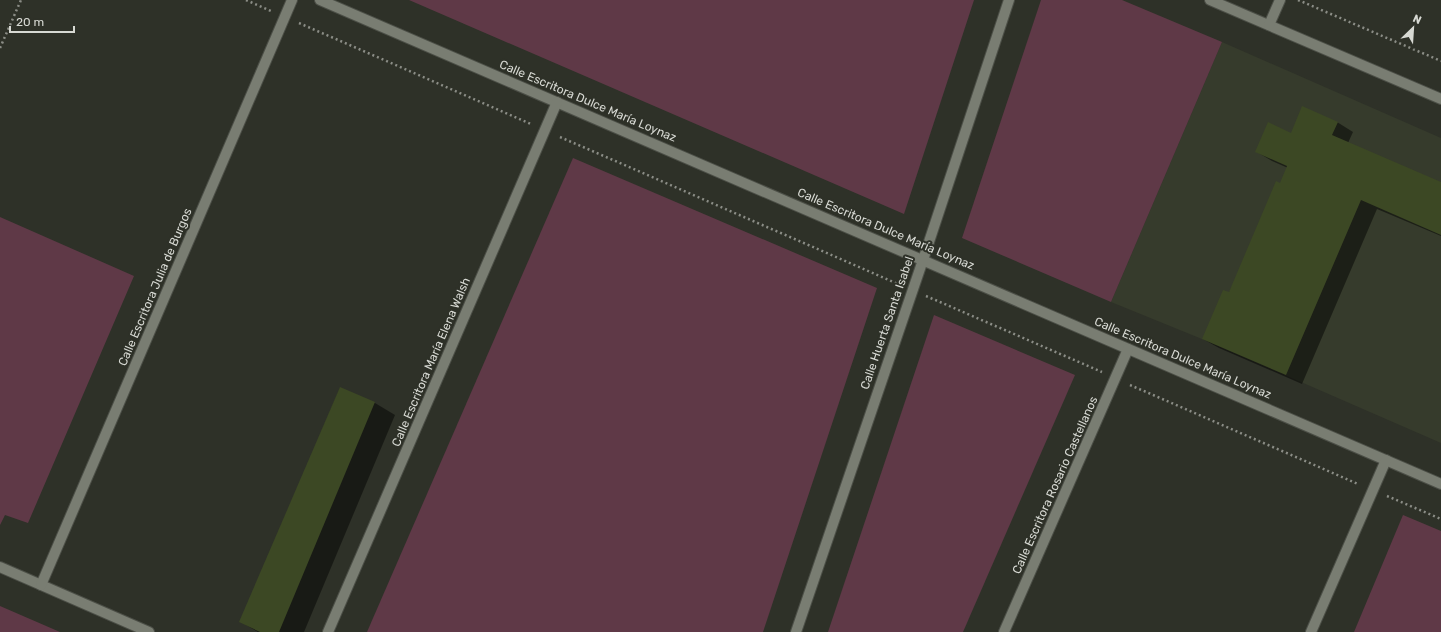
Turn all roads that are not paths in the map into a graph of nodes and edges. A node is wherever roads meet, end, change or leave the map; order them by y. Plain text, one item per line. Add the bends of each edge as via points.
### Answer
1 (292, 0) edge
2 (320, 0) edge
3 (1009, 0) edge
4 (1210, 0) edge
5 (1280, 0) edge
6 (1269, 25) junction
7 (1441, 100) edge
8 (557, 102) junction
9 (923, 260) junction
10 (1128, 349) junction
11 (1386, 460) junction
12 (1441, 484) edge
13 (0, 567) edge
14 (41, 585) junction
15 (149, 632) edge
16 (328, 632) edge
17 (796, 632) edge
18 (1004, 632) edge
19 (1311, 632) edge

1 - 14 street, Calle Escritora Julia de Burgos
2 - 8 street, Calle Escritora Dulce María Loynaz
3 - 9 street, Calle Huerta Santa Isabel
4 - 6 street
5 - 6 street
6 - 7 street
8 - 9 street, Calle Escritora Dulce María Loynaz
8 - 16 street, Calle Escritora María Elena Walsh
9 - 10 street, Calle Escritora Dulce María Loynaz
9 - 17 street, Calle Huerta Santa Isabel
10 - 11 street, Calle Escritora Dulce María Loynaz
10 - 18 street, Calle Escritora Rosario Castellanos
11 - 12 street, Calle Escritora Dulce María Loynaz
11 - 19 street
13 - 14 street
14 - 15 street

